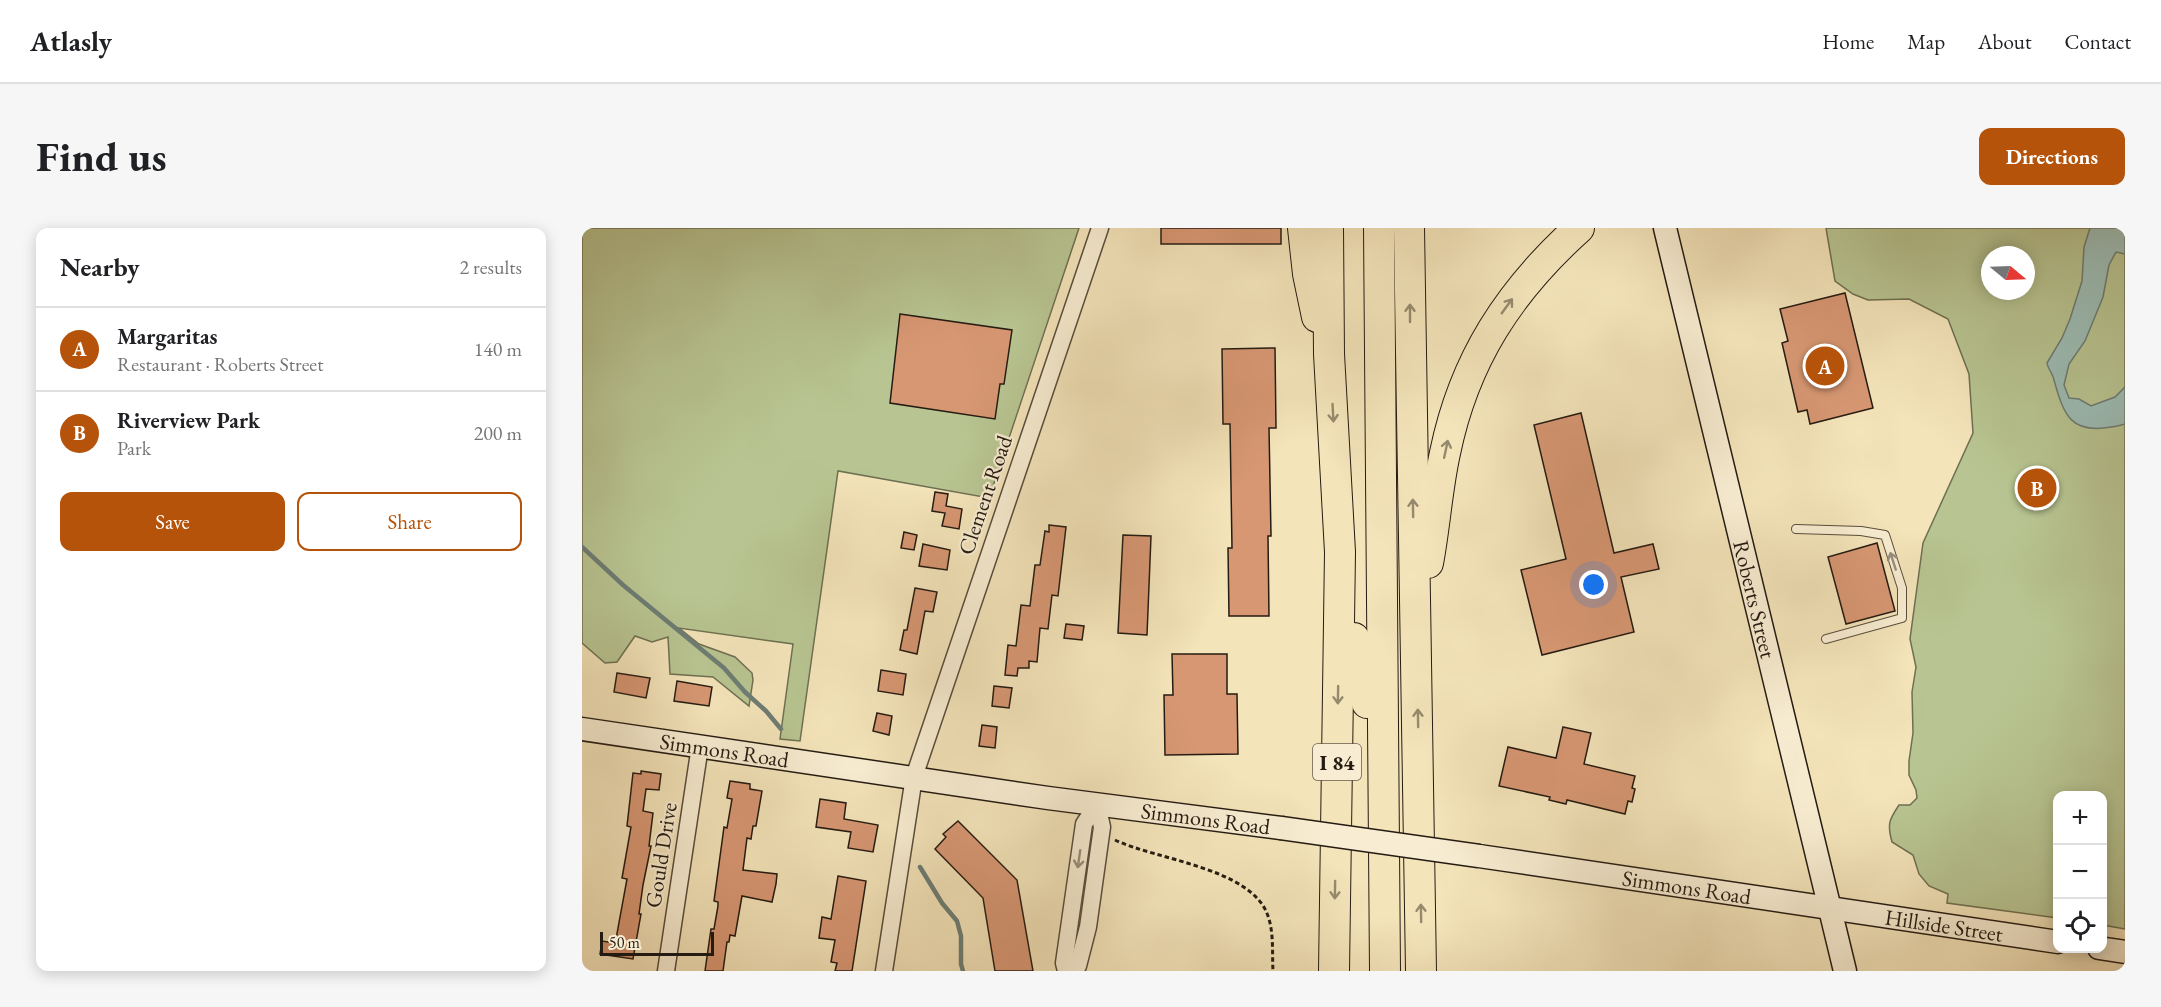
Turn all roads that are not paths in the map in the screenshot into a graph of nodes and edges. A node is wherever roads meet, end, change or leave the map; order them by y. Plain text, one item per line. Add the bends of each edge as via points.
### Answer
1 (1100, 228) edge
2 (1303, 228) edge
3 (1328, 228) edge
4 (1363, 228) edge
5 (1379, 228) edge
6 (1409, 228) edge
7 (1579, 228) edge
8 (1665, 228) edge
9 (1329, 354) junction
10 (1796, 529) dead end
11 (1340, 552) junction
12 (1415, 609) junction
13 (1826, 639) dead end
14 (1367, 703) junction
15 (582, 729) edge
16 (700, 746) junction
17 (914, 777) junction
18 (1097, 804) junction
19 (1830, 908) junction
20 (2053, 941) edge
21 (2107, 949) edge
22 (1074, 950) junction
23 (2125, 952) edge
24 (666, 971) edge
25 (884, 971) edge
26 (1066, 971) edge
27 (1075, 971) edge
28 (1334, 971) edge
29 (1369, 971) edge
30 (1385, 971) edge
31 (1422, 971) edge
32 (1845, 971) edge

1 - 17 street, Clement Road
2 - 9 highway via 1313,303
3 - 9 highway, I 84
4 - 14 highway
5 - 30 highway
12 -> 6 highway
12 -> 7 highway via 1430,549 1447,443 1471,367 1513,298
8 - 19 main road, Roberts Street
9 -> 11 highway, I 84
13 -> 10 lane via 1902,618 1902,588 1885,535
11 - 14 highway via 1359,676
11 -> 28 highway, I 84
31 -> 12 highway
14 - 29 highway
15 - 16 main road, Simmons Road
16 - 17 main road, Simmons Road
16 - 24 street, Gould Drive
17 - 18 main road, Simmons Road
17 - 25 street, Clement Road
18 - 19 main road, Simmons Road, bridge
18 - 22 street via 1084,824
19 - 20 main road, Hillside Street
19 - 32 main road, Roberts Street
21 - 23 main road
22 - 26 street via 1064,963
22 - 27 street

